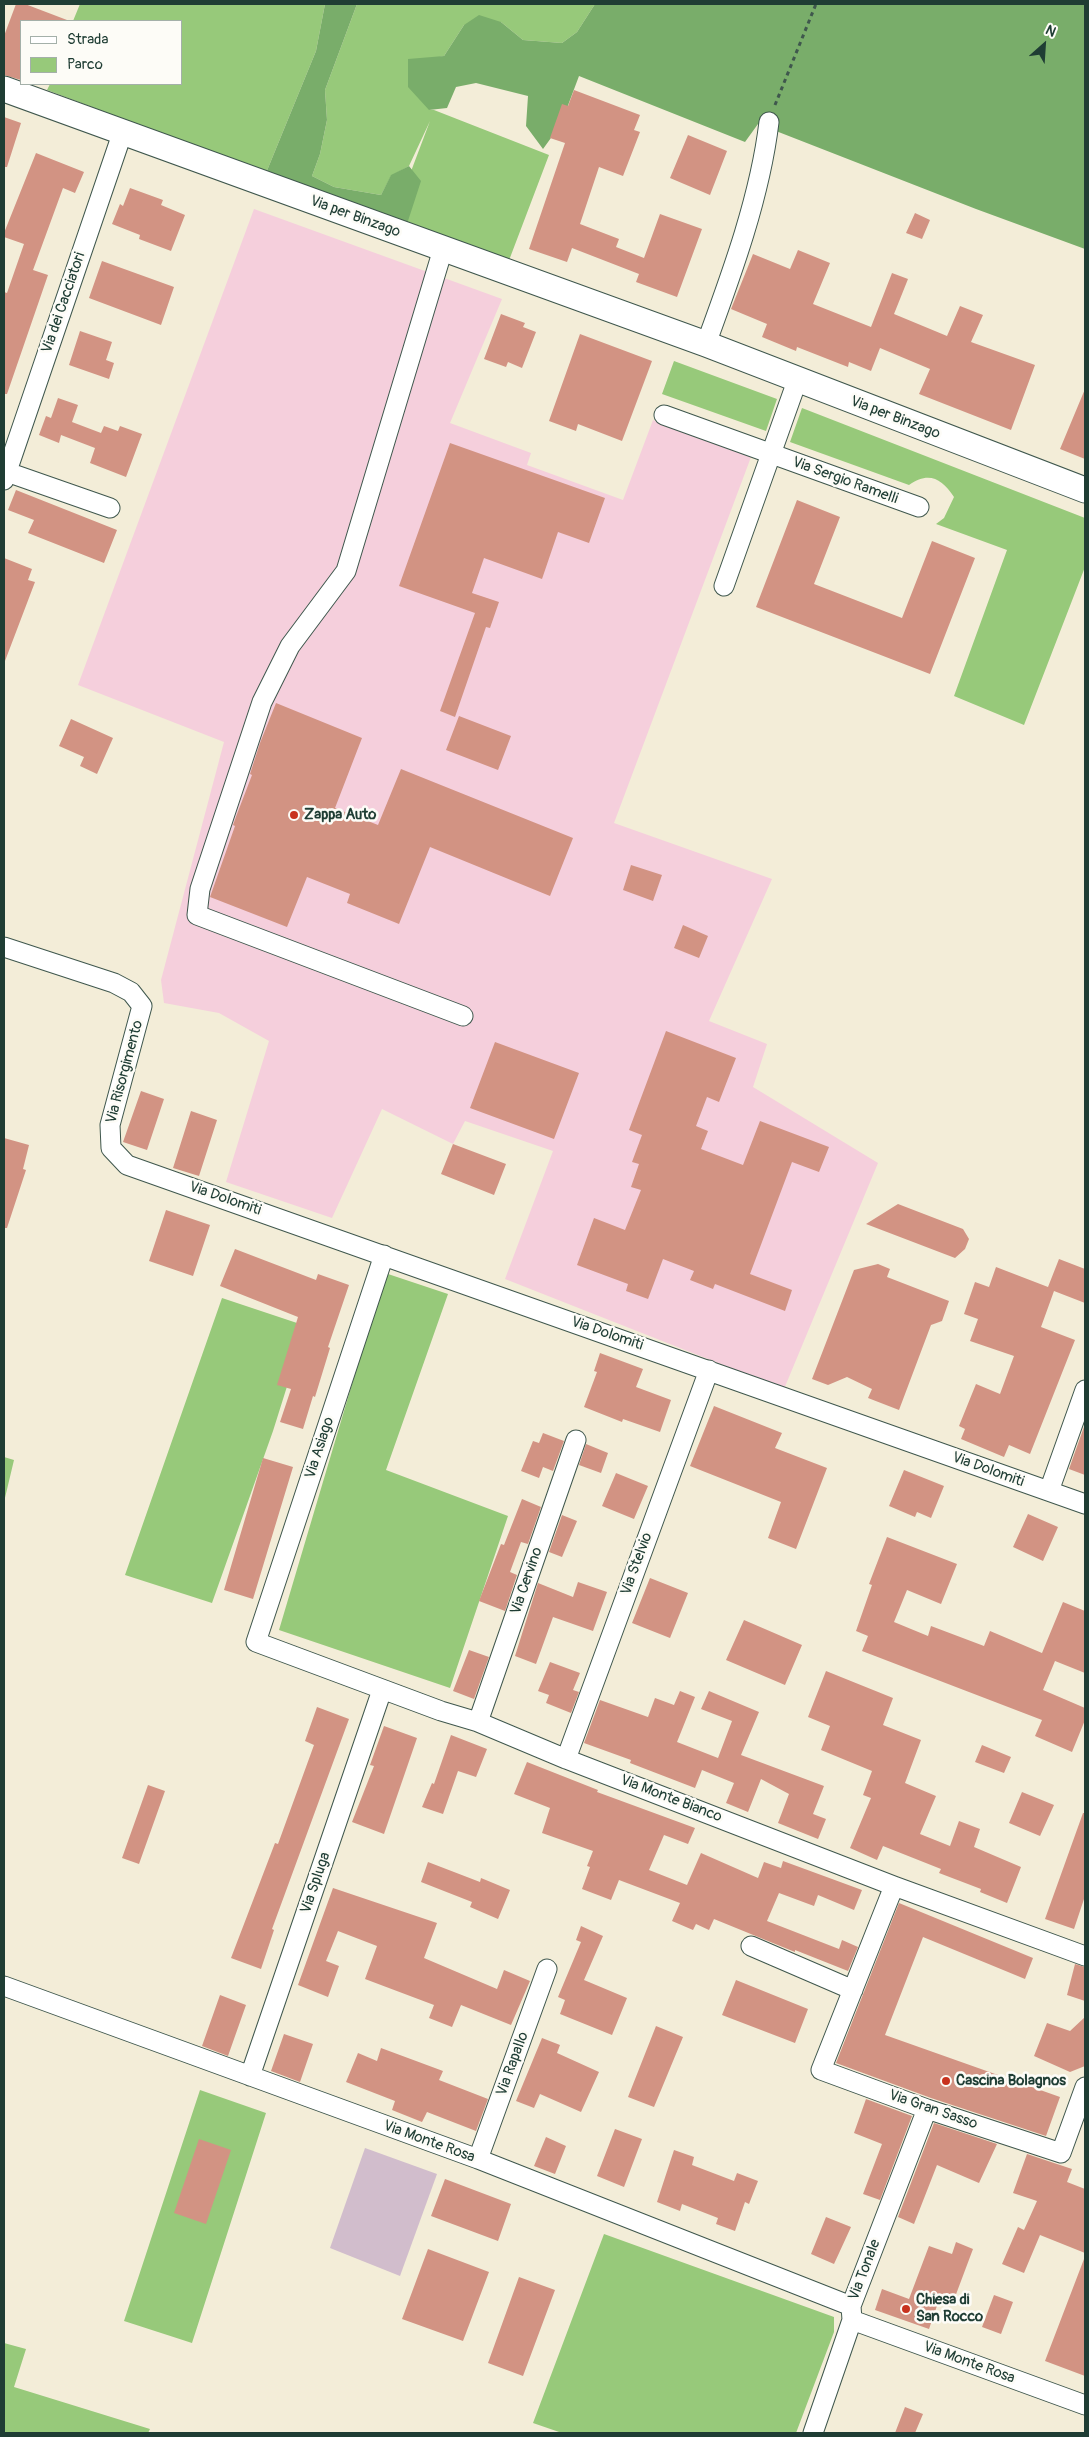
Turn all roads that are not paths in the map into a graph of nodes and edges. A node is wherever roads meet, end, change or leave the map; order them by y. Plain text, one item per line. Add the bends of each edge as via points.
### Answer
1 (4, 89) edge
2 (768, 122) road end
3 (122, 134) junction
4 (443, 249) junction
5 (706, 344) junction
6 (797, 381) junction
7 (664, 415) dead end
8 (772, 455) junction
9 (5, 476) edge
10 (1085, 490) edge
11 (919, 507) dead end
12 (110, 508) dead end
13 (724, 586) dead end
14 (4, 947) edge
15 (463, 1016) dead end
16 (128, 1165) joint
17 (384, 1255) junction
18 (709, 1370) junction
19 (1085, 1390) edge
20 (576, 1440) dead end
21 (1049, 1491) junction
22 (1085, 1504) edge
23 (256, 1642) joint
24 (382, 1690) junction
25 (478, 1722) junction
26 (566, 1759) junction
27 (894, 1886) junction
28 (751, 1946) dead end
29 (1085, 1956) edge
30 (547, 1969) dead end
31 (4, 1986) edge
32 (853, 1990) junction
33 (250, 2076) junction
34 (1085, 2087) edge
35 (927, 2109) junction
36 (478, 2159) junction
37 (852, 2313) junction
38 (1085, 2405) edge
39 (813, 2433) edge

1 - 3 main road, Via per Binzago
2 - 5 street via 766,149 737,254
3 - 4 main road, Via per Binzago
3 - 9 street, Via dei Cacciatori
4 - 5 main road, Via per Binzago
4 - 15 street via 346,572 290,646 262,702 200,889 198,915
5 - 6 main road, Via per Binzago
6 - 8 street, Via Sergio Ramelli
6 - 10 main road, Via per Binzago
7 - 8 street, Via Sergio Ramelli
8 - 11 street, Via Sergio Ramelli
8 - 13 street, Via Sergio Ramelli
9 - 12 street, Via dei Cacciatori
14 - 16 street, Via Risorgimento via 114,983 131,992 142,1006 110,1125 111,1148
16 - 17 street, Via Dolomiti
17 - 18 street, Via Dolomiti
17 - 23 street, Via Asiago
18 - 21 street, Via Dolomiti
18 - 26 street, Via Stelvio
19 - 21 street
20 - 25 street, Via Cervino
21 - 22 street, Via Dolomiti
23 - 24 street, Via Monte Bianco
24 - 25 street, Via Monte Bianco
24 - 33 street, Via Spluga
25 - 26 street, Via Monte Bianco
26 - 27 street, Via Monte Bianco
27 - 29 street, Via Monte Bianco
27 - 32 street
28 - 32 street
30 - 36 street, Via Rapallo
31 - 33 street, Via Monte Rosa
32 - 35 street, Via Gran Sasso via 821,2070
33 - 36 street, Via Monte Rosa
34 - 35 street, Via Gran Sasso via 1061,2153
35 - 37 street, Via Tonale
36 - 37 street, Via Monte Rosa
37 - 38 street, Via Monte Rosa
37 - 39 street, Via Tonale

